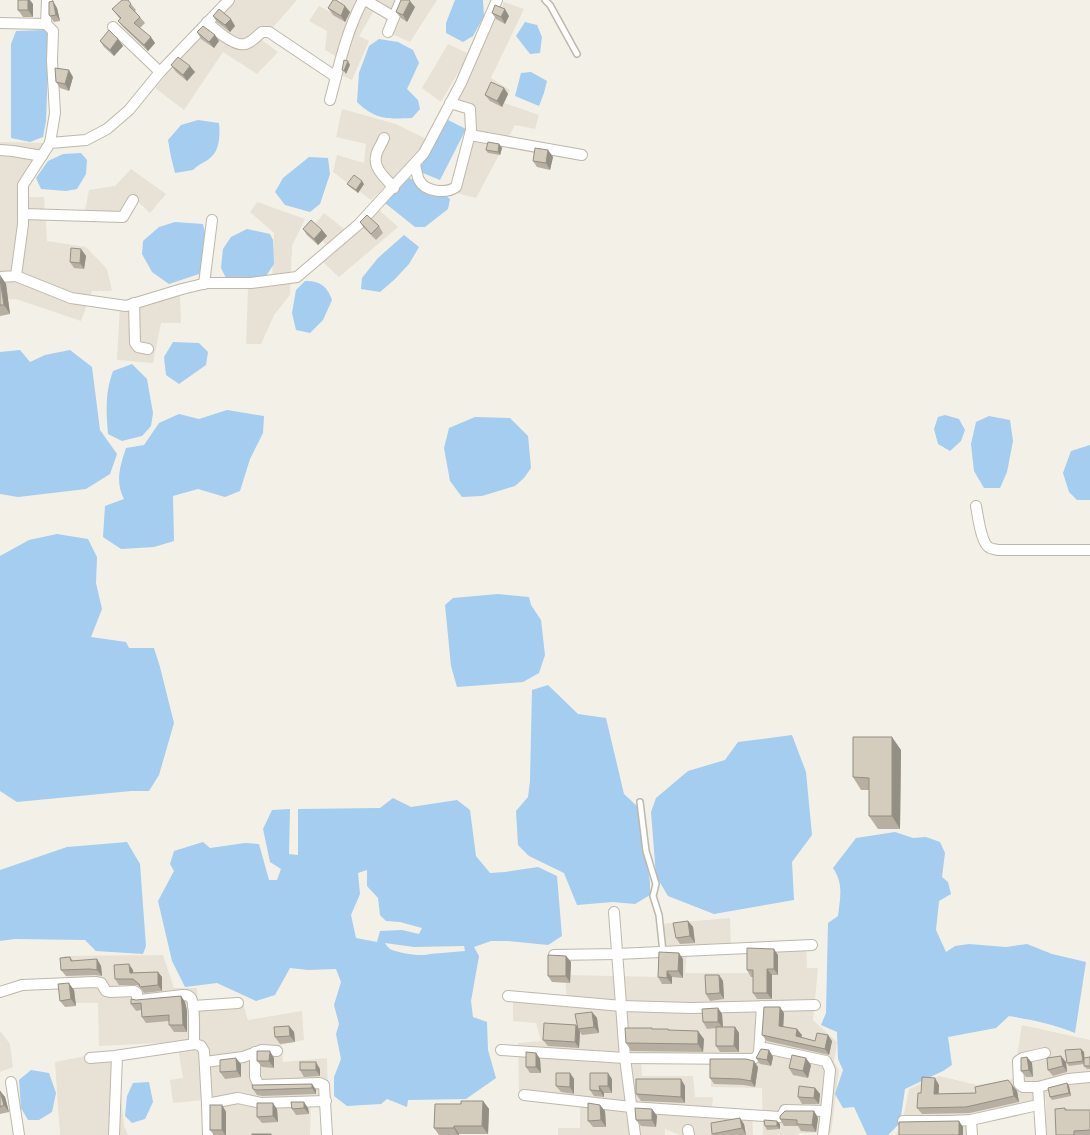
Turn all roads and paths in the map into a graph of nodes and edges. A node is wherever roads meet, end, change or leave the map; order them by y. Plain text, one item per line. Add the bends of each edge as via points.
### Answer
1 (47, 0) edge
2 (229, 0) edge
3 (364, 0) edge
4 (402, 0) edge
5 (497, 0) edge
6 (545, 0) edge
7 (394, 17) junction
8 (207, 22) junction
9 (0, 23) edge
10 (46, 24) junction
11 (113, 27) dead end
12 (388, 32) dead end
13 (577, 54) dead end
14 (160, 72) junction
15 (336, 77) junction
16 (330, 100) dead end
17 (450, 103) junction
18 (470, 135) junction
19 (384, 138) dead end
20 (50, 143) junction
21 (0, 150) edge
22 (582, 155) dead end
23 (42, 156) junction
24 (415, 164) junction
25 (394, 188) junction
26 (133, 200) dead end
27 (23, 214) junction
28 (212, 220) dead end
29 (0, 276) edge
30 (16, 276) junction
31 (204, 284) junction
32 (134, 303) junction
33 (148, 349) dead end
34 (976, 506) dead end
35 (1090, 550) edge
36 (640, 802) dead end
37 (614, 912) dead end
38 (812, 945) dead end
39 (663, 952) junction
40 (554, 954) edge
41 (618, 954) junction
42 (0, 992) edge
43 (508, 996) dead end
44 (238, 1003) dead end
45 (815, 1005) dead end
46 (193, 1006) junction
47 (622, 1006) junction
48 (762, 1006) junction
49 (195, 1044) junction
50 (760, 1047) junction
51 (277, 1050) dead end
52 (501, 1050) dead end
53 (255, 1052) junction
54 (1044, 1053) dead end
55 (117, 1056) junction
56 (90, 1058) dead end
57 (626, 1058) junction
58 (204, 1062) junction
59 (1090, 1077) edge
60 (11, 1082) dead end
61 (1038, 1087) junction
62 (524, 1095) dead end
63 (326, 1101) junction
64 (207, 1104) junction
65 (1038, 1106) junction
66 (631, 1107) junction
67 (826, 1111) junction
68 (971, 1120) junction
69 (903, 1121) edge
70 (19, 1135) edge
71 (114, 1135) edge
72 (208, 1135) edge
73 (327, 1135) edge
74 (635, 1135) edge
75 (823, 1135) edge
76 (972, 1135) edge
77 (1041, 1135) edge

1 - 10 street
2 - 8 street
3 - 7 street
3 - 15 street via 353,18
4 - 7 street
5 - 17 street
6 - 13 lane
7 - 12 street
8 - 14 street
8 - 15 street via 240,45 262,32 269,32
9 - 10 street
10 - 20 street via 53,30 55,113
11 - 14 street
14 - 20 street via 129,110 107,129 86,140
15 - 16 street
17 - 18 street via 470,108
17 - 24 street
18 - 22 street
18 - 24 street via 458,183 452,190 436,191 421,183
19 - 25 street via 376,161
20 - 23 street
21 - 23 street
23 - 27 street via 23,185
24 - 25 street
25 - 31 street via 359,224 297,276 251,283
26 - 27 street via 123,217
27 - 30 street
28 - 31 street
29 - 30 street
30 - 32 street via 71,298 126,306
31 - 32 street
32 - 33 street via 135,343
34 - 35 street via 982,538 990,548
36 - 39 lane via 646,851 656,884 653,896 659,915
37 - 41 street
38 - 39 street
39 - 41 street
40 - 41 street
41 - 47 street
42 - 46 street via 22,985 95,982 110,992 134,990 140,1000 186,995 191,998
43 - 47 street
44 - 46 street
45 - 48 street
46 - 49 street
47 - 48 street
47 - 57 street
48 - 50 street
49 - 55 street
49 - 58 street via 203,1048
50 - 57 street via 758,1056 750,1059
50 - 67 street via 826,1061 830,1070
51 - 53 street
52 - 57 street
53 - 58 street via 243,1057
53 - 63 street via 258,1084 322,1084
54 - 61 street via 1018,1061 1019,1084
55 - 56 street
55 - 71 street
57 - 66 street
58 - 64 street
59 - 61 street
60 - 70 street
61 - 65 street
62 - 66 street
63 - 64 street via 261,1103 238,1098
63 - 73 street
64 - 72 street
65 - 68 street
65 - 77 street
66 - 67 street via 779,1117 785,1110
66 - 74 street
67 - 75 street
68 - 69 street
68 - 76 street

